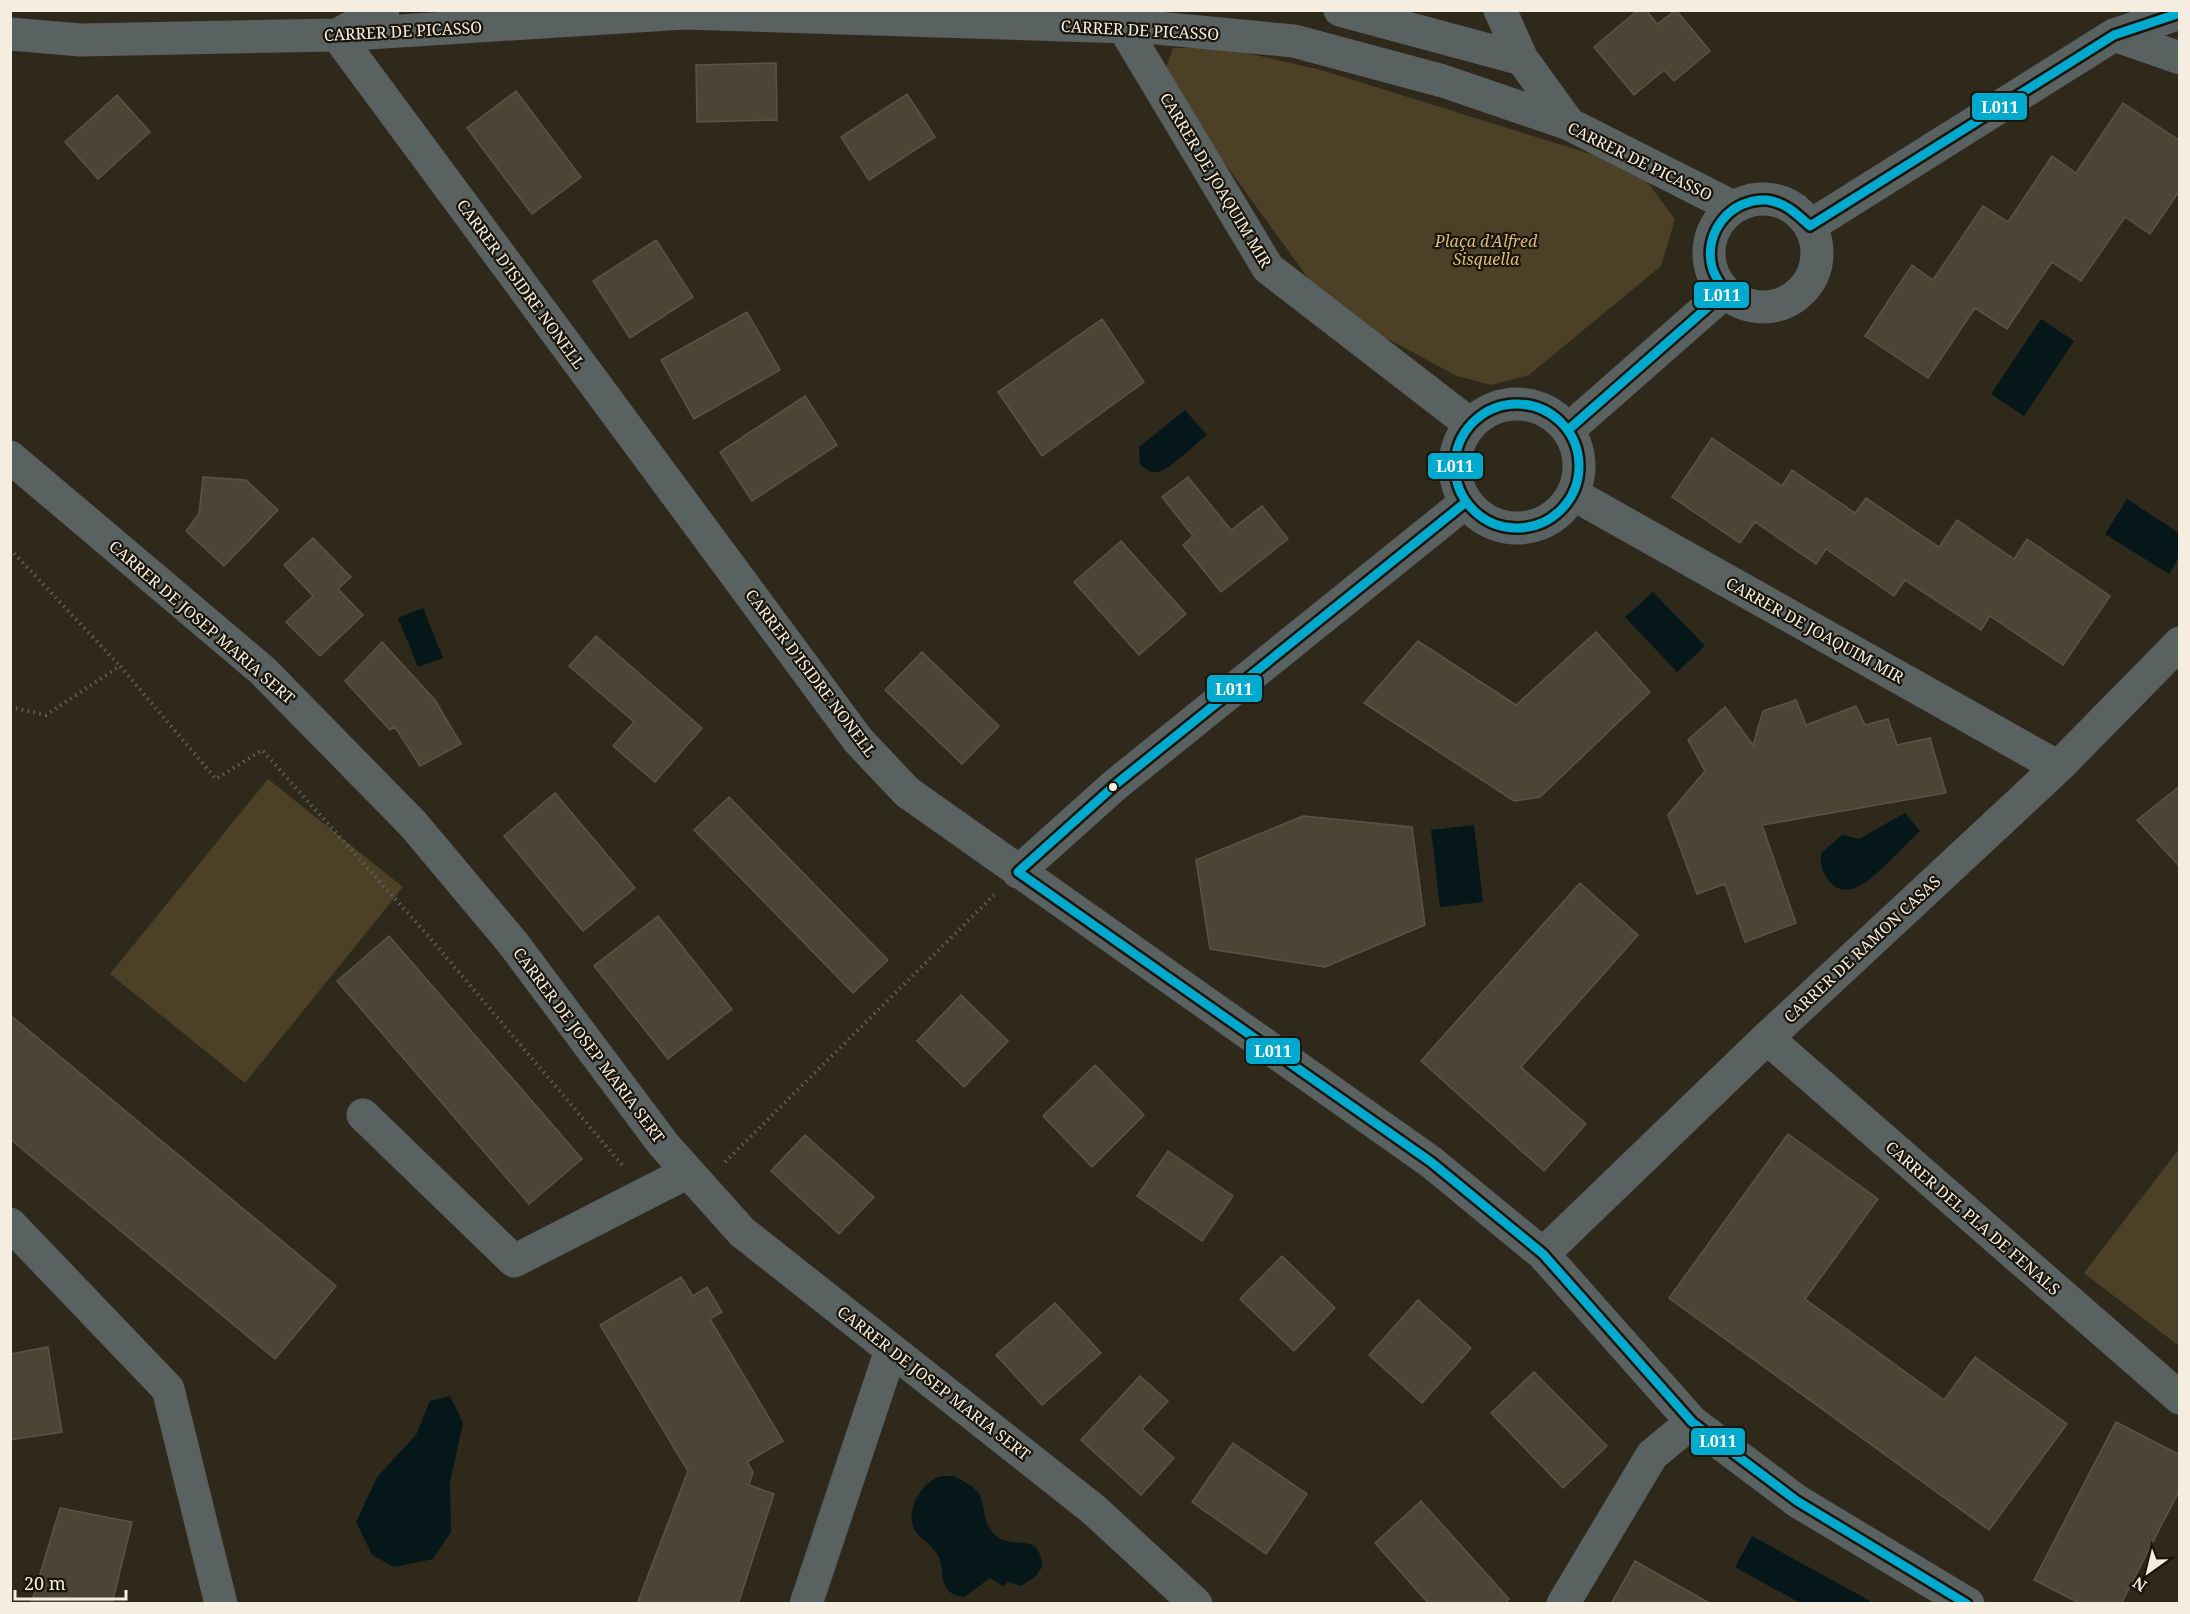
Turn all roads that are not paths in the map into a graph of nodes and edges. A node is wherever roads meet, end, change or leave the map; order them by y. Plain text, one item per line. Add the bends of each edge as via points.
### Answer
1 (383, 10) edge
2 (1340, 10) edge
3 (1500, 10) edge
4 (2138, 10) edge
5 (2180, 13) edge
6 (1162, 19) edge
7 (1124, 28) junction
8 (10, 34) edge
9 (337, 35) junction
10 (2114, 35) junction
11 (2180, 58) edge
12 (1522, 59) junction
13 (1569, 124) junction
14 (1733, 207) junction
15 (1810, 226) junction
16 (1725, 292) junction
17 (1470, 424) junction
18 (1568, 430) junction
19 (10, 457) edge
20 (1573, 494) junction
21 (1466, 502) junction
22 (2180, 643) edge
23 (2058, 767) junction
24 (1018, 872) junction
25 (1767, 1038) junction
26 (363, 1115) dead end
27 (694, 1179) junction
28 (10, 1224) edge
29 (1543, 1254) junction
30 (891, 1350) junction
31 (2180, 1398) edge
32 (1692, 1422) junction
33 (221, 1604) edge
34 (806, 1604) edge
35 (1196, 1604) edge
36 (1563, 1604) edge
37 (1968, 1604) edge

1 - 9 street
2 - 12 street
3 - 12 street
4 - 10 street
5 - 10 street
6 - 7 street, CARRER DE PICASSO
6 - 13 street, CARRER DE PICASSO via 1294,41 1443,81
7 - 9 street, CARRER DE PICASSO via 685,13
7 - 17 street, CARRER DE JOAQUIM MIR via 1268,268
8 - 9 street, CARRER DE PICASSO via 81,39
9 - 24 street, CARRER D'ISIDRE NONELL via 858,740 907,792
10 - 11 street
10 - 15 street
12 - 13 street
13 - 14 street, CARRER DE PICASSO
14 - 15 street via 1749,200 1785,203
14 - 16 street via 1721,218 1709,248 1713,272
15 - 16 street via 1817,259 1803,290 1789,300 1765,306 1740,301
16 - 18 street
17 - 18 street via 1502,405 1520,404 1539,408
17 - 21 street via 1459,442 1455,462 1457,483
18 - 20 street via 1579,462
19 - 27 street, CARRER DE JOSEP MARIA SERT via 263,671 413,824 512,942 664,1145
20 - 21 street via 1560,511 1542,523 1522,528 1500,526 1481,517
20 - 23 street, CARRER DE JOAQUIM MIR
21 - 24 street via 1115,785
22 - 23 street, CARRER DE RAMON CASAS
23 - 25 street, CARRER DE RAMON CASAS
24 - 29 street, CARRER D'ISIDRE NONELL via 1431,1162
25 - 29 street, CARRER DE RAMON CASAS
25 - 31 street, CARRER DEL PLA DE FENALS
26 - 27 street via 514,1261
27 - 30 street, CARRER DE JOSEP MARIA SERT via 741,1232
28 - 33 street via 168,1389
29 - 32 street, CARRER D'ISIDRE NONELL
30 - 34 street
30 - 35 street, CARRER DE JOSEP MARIA SERT via 1093,1509
32 - 36 street via 1652,1455
32 - 37 street, CARRER D'ISIDRE NONELL via 1797,1501

